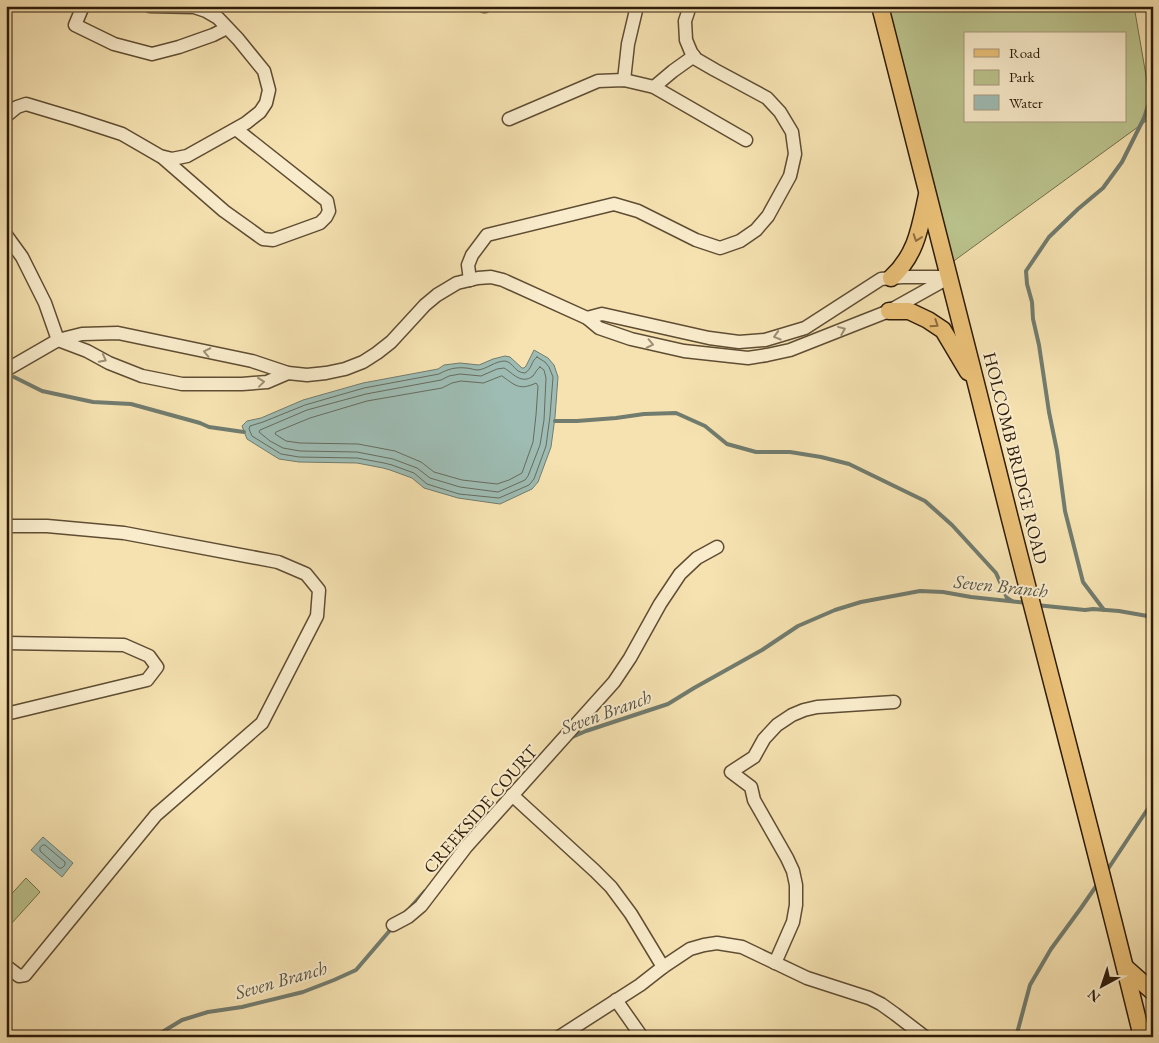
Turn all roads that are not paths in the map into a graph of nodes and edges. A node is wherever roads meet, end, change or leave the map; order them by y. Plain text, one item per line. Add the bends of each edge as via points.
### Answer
1 (83, 6) edge
2 (150, 6) edge
3 (637, 6) edge
4 (691, 6) edge
5 (880, 6) edge
6 (227, 28) junction
7 (694, 56) junction
8 (624, 80) junction
9 (654, 87) junction
10 (6, 116) edge
11 (509, 119) dead end
12 (236, 129) junction
13 (746, 140) dead end
14 (160, 156) junction
15 (928, 190) junction
16 (6, 235) edge
17 (950, 277) junction
18 (891, 278) junction
19 (470, 280) junction
20 (889, 311) junction
21 (587, 318) junction
22 (635, 322) junction
23 (805, 328) junction
24 (631, 339) junction
25 (58, 340) junction
26 (810, 342) junction
27 (6, 370) edge
28 (288, 373) junction
29 (978, 387) junction
30 (6, 526) edge
31 (717, 547) dead end
32 (6, 643) edge
33 (894, 702) dead end
34 (6, 714) edge
35 (512, 795) junction
36 (392, 925) dead end
37 (775, 962) junction
38 (6, 966) edge
39 (663, 966) junction
40 (1125, 966) junction
41 (1153, 992) edge
42 (616, 1000) junction
43 (1144, 1035) edge
44 (559, 1037) edge
45 (642, 1037) edge
46 (925, 1037) edge

1 - 6 street via 75,25 114,44 152,54
2 - 6 street via 194,7 218,18
3 - 8 street
4 - 7 street via 685,21 686,40
5 - 15 main road, HOLCOMB BRIDGE ROAD
6 - 12 street via 264,71 269,90 260,112
7 - 9 street
7 - 19 street via 767,98 792,132 796,154 790,176 768,216 756,230 720,248 696,240 638,211 614,204 487,235 468,264
8 - 9 street
8 - 11 street via 598,81
9 - 13 street
10 - 14 street via 26,104 122,134
12 - 14 street via 187,156 172,159
12 - 14 street via 327,201 329,211 320,223 273,240 262,239
15 - 17 main road, HOLCOMB BRIDGE ROAD
15 -> 18 main road via 913,248 900,270
16 - 25 street via 22,257 45,303
17 - 18 street
17 - 20 street
17 - 29 main road, HOLCOMB BRIDGE ROAD
18 - 23 street via 882,279
19 - 21 street via 491,277 503,280
19 - 28 street via 437,295 391,342 363,362 326,373
26 -> 20 street
20 -> 29 main road via 909,311 943,330
21 - 22 street via 602,314
21 - 24 street via 599,328
23 -> 22 street via 765,340 739,342
22 - 24 street
23 - 26 street
24 -> 26 street via 684,351 748,358 779,353
25 - 27 street
28 -> 25 street via 252,361 118,334 82,334
25 -> 28 street via 142,376 182,384 267,382
29 - 40 main road, HOLCOMB BRIDGE ROAD
30 - 38 street via 47,526 124,534 278,562 306,574 319,590 318,616 262,723 156,815 25,976 19,976
31 - 35 street, CREEKSIDE COURT via 680,574 614,682
32 - 34 street via 124,645 150,656 157,667 147,680
33 - 37 street via 817,707 792,715 777,725 754,757 731,772 751,787 754,800 793,871 796,905 793,922
35 - 36 street, CREEKSIDE COURT via 466,847 421,906
35 - 39 street via 610,887
37 - 39 street via 742,947 717,943 690,949
37 - 46 street via 807,978 881,1004
39 - 42 street
40 - 41 main road
40 - 43 main road, HOLCOMB BRIDGE ROAD
42 - 44 street
42 - 45 street

